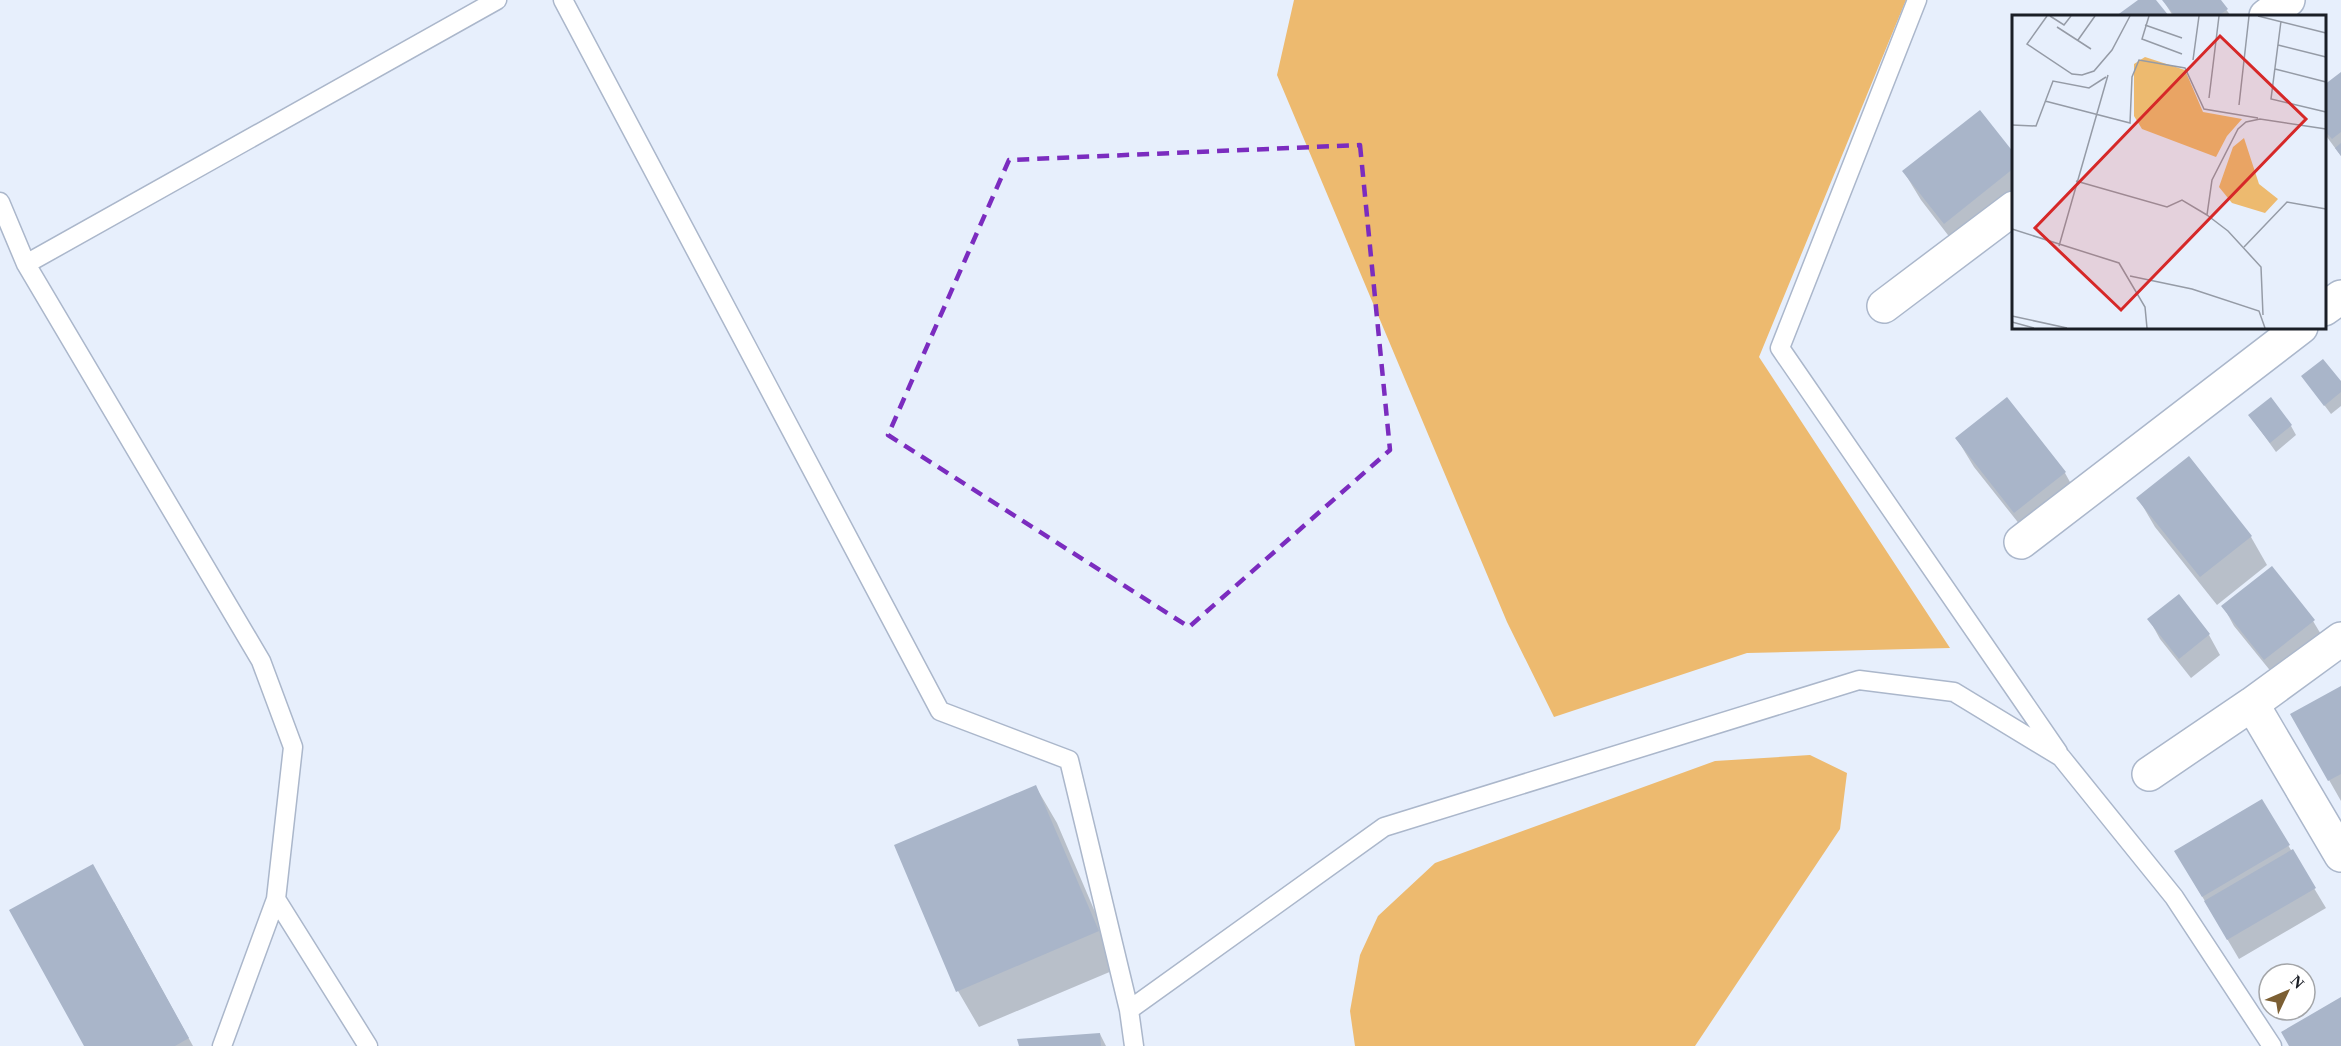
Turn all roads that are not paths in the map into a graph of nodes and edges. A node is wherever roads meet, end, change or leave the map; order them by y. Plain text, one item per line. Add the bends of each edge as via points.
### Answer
1 (496, 0) edge
2 (563, 0) edge
3 (1917, 0) edge
4 (2288, 0) edge
5 (2267, 15) edge
6 (0, 202) edge
7 (2012, 209) edge
8 (26, 264) junction
9 (2341, 297) edge
10 (1884, 306) dead end
11 (2326, 308) edge
12 (2300, 328) edge
13 (2021, 542) dead end
14 (2341, 639) edge
15 (2252, 704) junction
16 (2061, 757) junction
17 (2149, 774) dead end
18 (2341, 855) edge
19 (276, 899) junction
20 (1129, 1010) junction
21 (222, 1046) edge
22 (368, 1046) edge
23 (1134, 1046) edge
24 (2272, 1046) edge

1 - 8 lane
2 - 20 lane via 940,711 1069,760
3 - 16 lane via 1780,348
4 - 5 street
6 - 8 lane
7 - 10 street
8 - 19 lane via 261,661 293,747
9 - 11 street
12 - 13 street
14 - 15 street
15 - 17 street
15 - 18 street
16 - 20 lane via 1954,692 1859,680 1384,827
16 - 24 lane via 2174,897
19 - 21 lane
19 - 22 lane
20 - 23 lane

